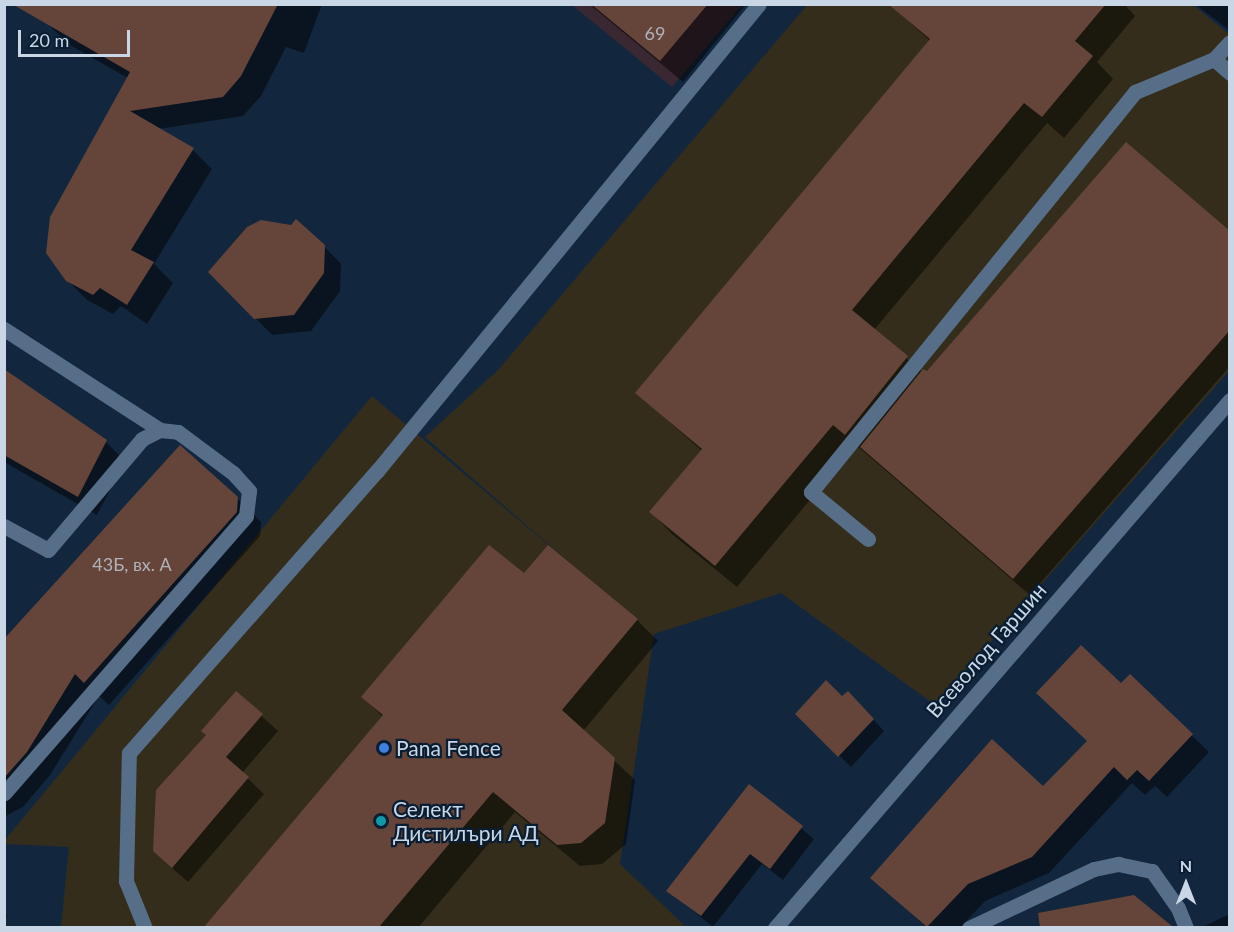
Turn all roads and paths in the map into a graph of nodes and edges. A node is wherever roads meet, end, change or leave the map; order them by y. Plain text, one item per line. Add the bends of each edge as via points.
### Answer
1 (759, 4) edge
2 (1230, 42) edge
3 (1214, 59) junction
4 (1230, 73) edge
5 (4, 328) edge
6 (1230, 400) edge
7 (160, 430) junction
8 (4, 526) edge
9 (868, 539) dead end
10 (4, 794) edge
11 (145, 927) edge
12 (775, 927) edge
13 (969, 927) edge
14 (1186, 927) edge

1 - 11 street via 376,471 129,753 126,882
2 - 3 street
3 - 4 street
3 - 9 street via 1134,92 811,492
5 - 7 street
6 - 12 street, Всеволод Гаршин
7 - 8 street via 142,439 48,550
7 - 10 street via 178,432 233,473 249,491 246,516
13 - 14 street via 1094,869 1118,864 1152,871 1178,908

